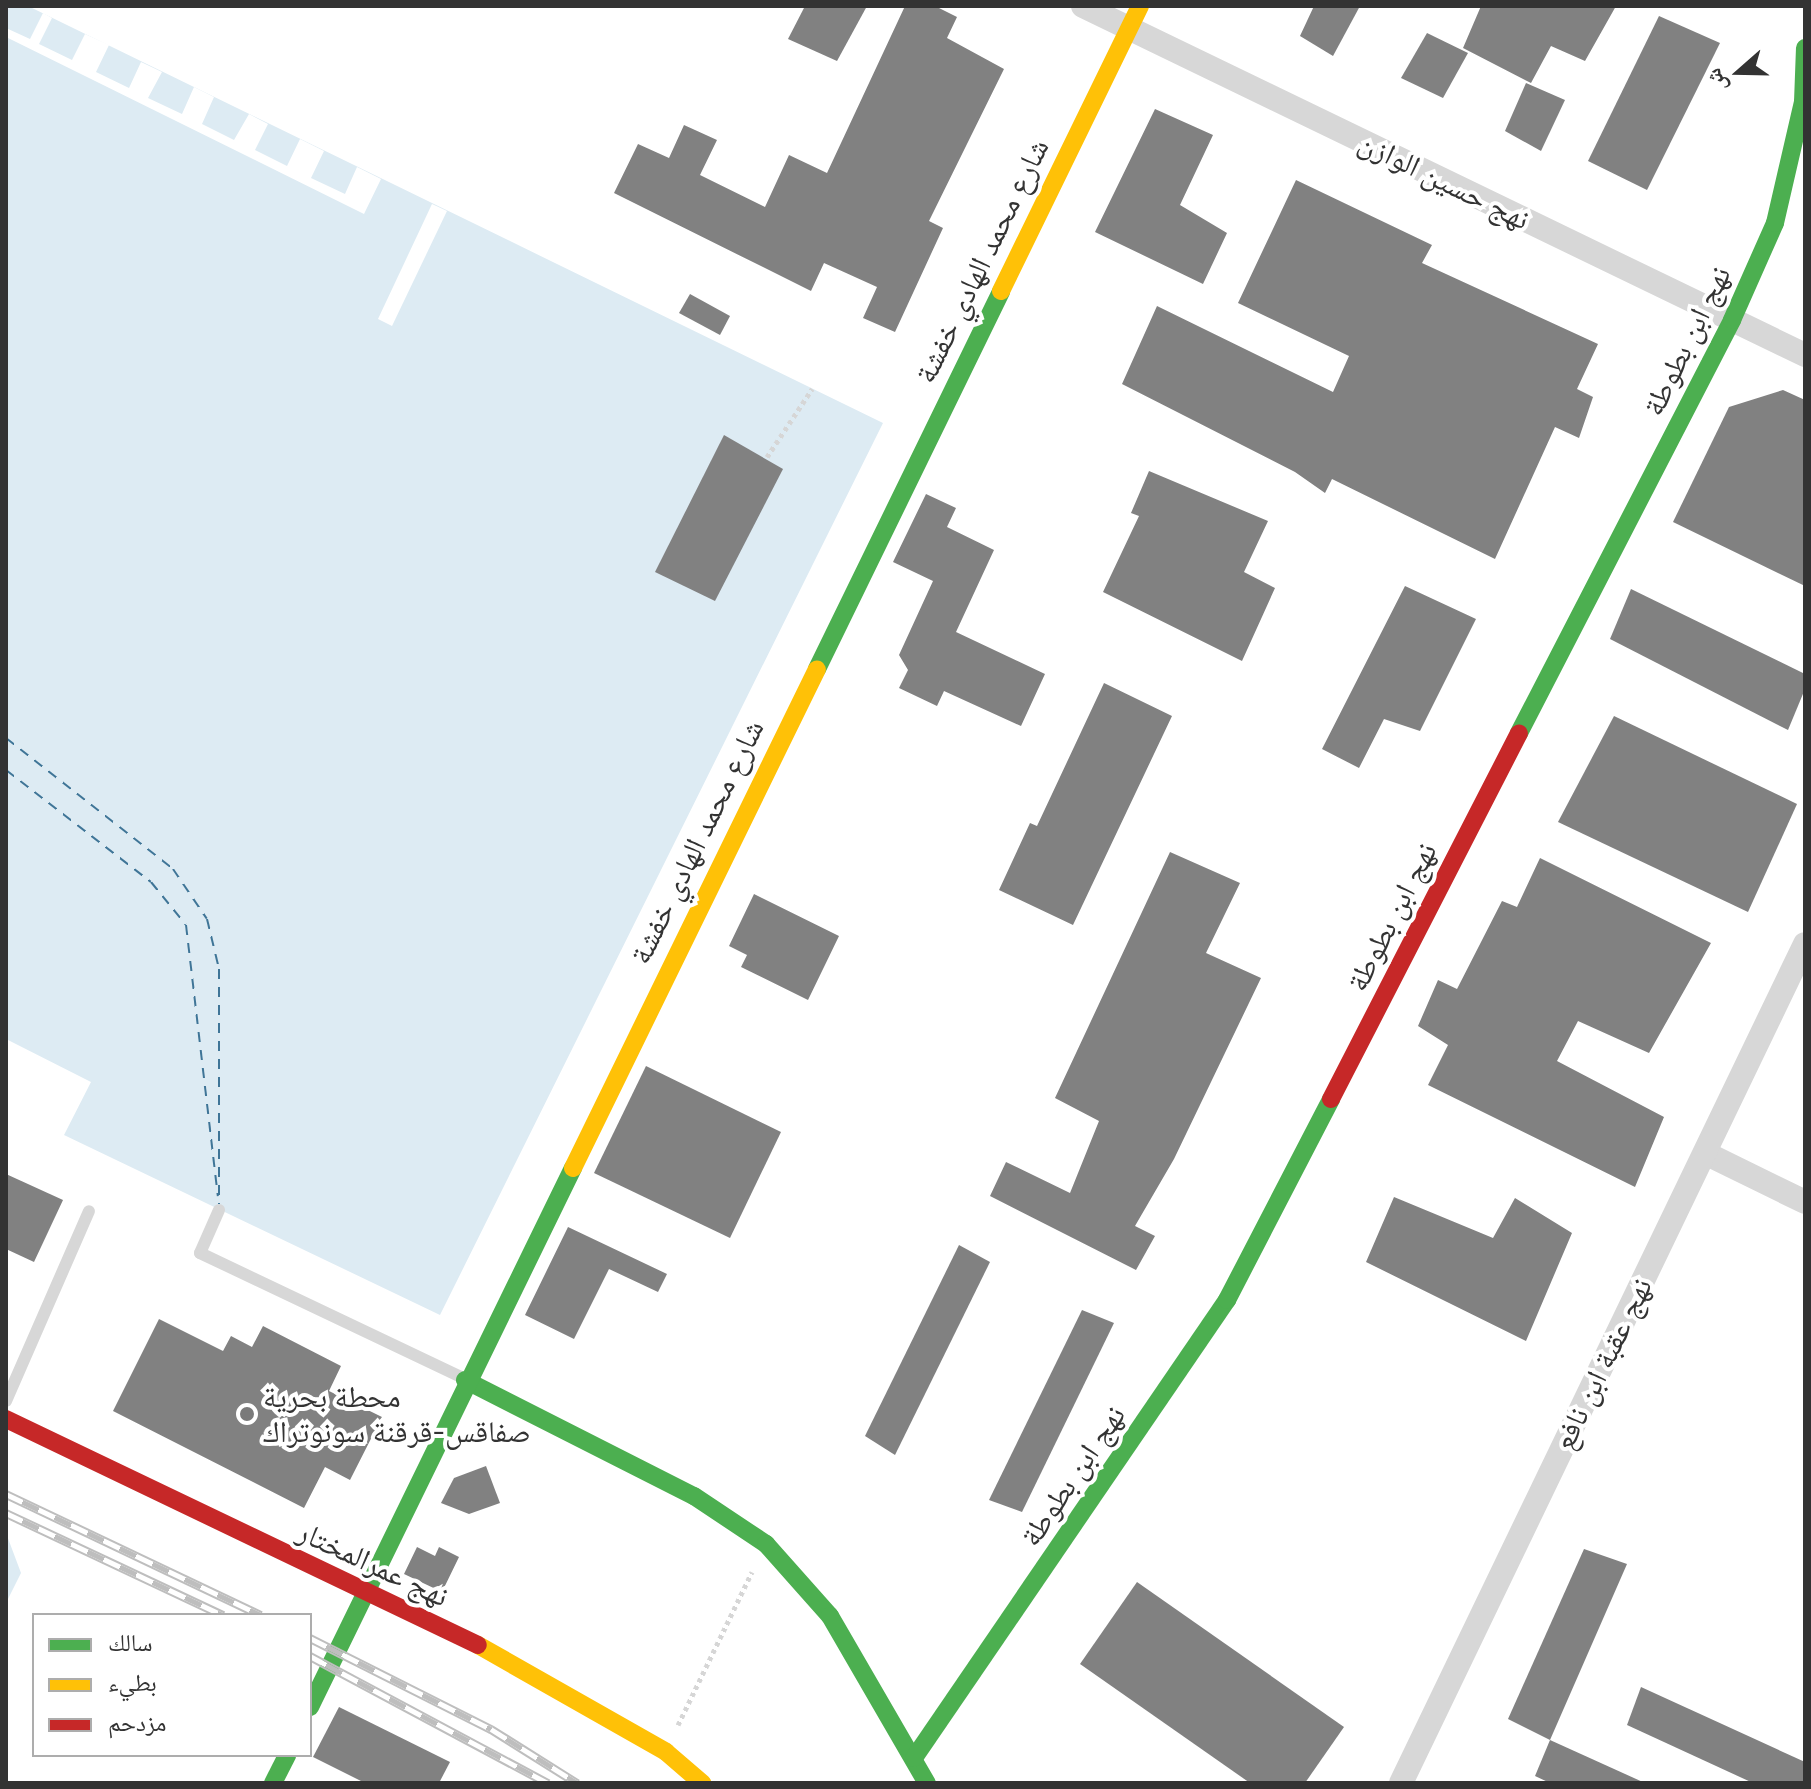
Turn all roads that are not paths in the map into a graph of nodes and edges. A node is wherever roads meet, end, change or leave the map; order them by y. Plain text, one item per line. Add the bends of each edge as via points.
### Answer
1 (1083, 6) edge
2 (1140, 6) edge
3 (1129, 29) junction
4 (1805, 48) edge
5 (1732, 320) junction
6 (1805, 355) edge
7 (1805, 944) edge
8 (1705, 1153) junction
9 (1805, 1202) edge
10 (219, 1210) dead end
11 (89, 1211) dead end
12 (465, 1380) junction
13 (6, 1401) edge
14 (6, 1419) edge
15 (365, 1593) junction
16 (312, 1703) edge
17 (286, 1757) edge
18 (914, 1758) junction
19 (273, 1783) edge
20 (702, 1783) edge
21 (927, 1783) edge
22 (1401, 1783) edge

1 - 3 street, نهج حسين الوازن
2 - 3 street, شارع محمد الهادي خفشة
3 - 5 street, نهج حسين الوازن
3 - 12 street, شارع محمد الهادي خفشة
4 - 5 street, نهج ابن بطوطة via 1803,102 1775,223
5 - 6 street, نهج حسين الوازن
5 - 18 street, نهج ابن بطوطة via 1227,1300
7 - 8 street, نهج عقبة ابن نافع
8 - 9 street
8 - 22 street, نهج عقبة ابن نافع
10 - 12 lane via 200,1253
11 - 13 lane
12 - 15 street, شارع محمد الهادي خفشة
12 - 18 street via 694,1496 766,1544 830,1616
14 - 15 street, نهج عمرالمختار
15 - 16 street, شارع محمد الهادي خفشة
15 - 20 street, نهج عمرالمختار via 469,1640 666,1752
17 - 19 street
18 - 21 street

